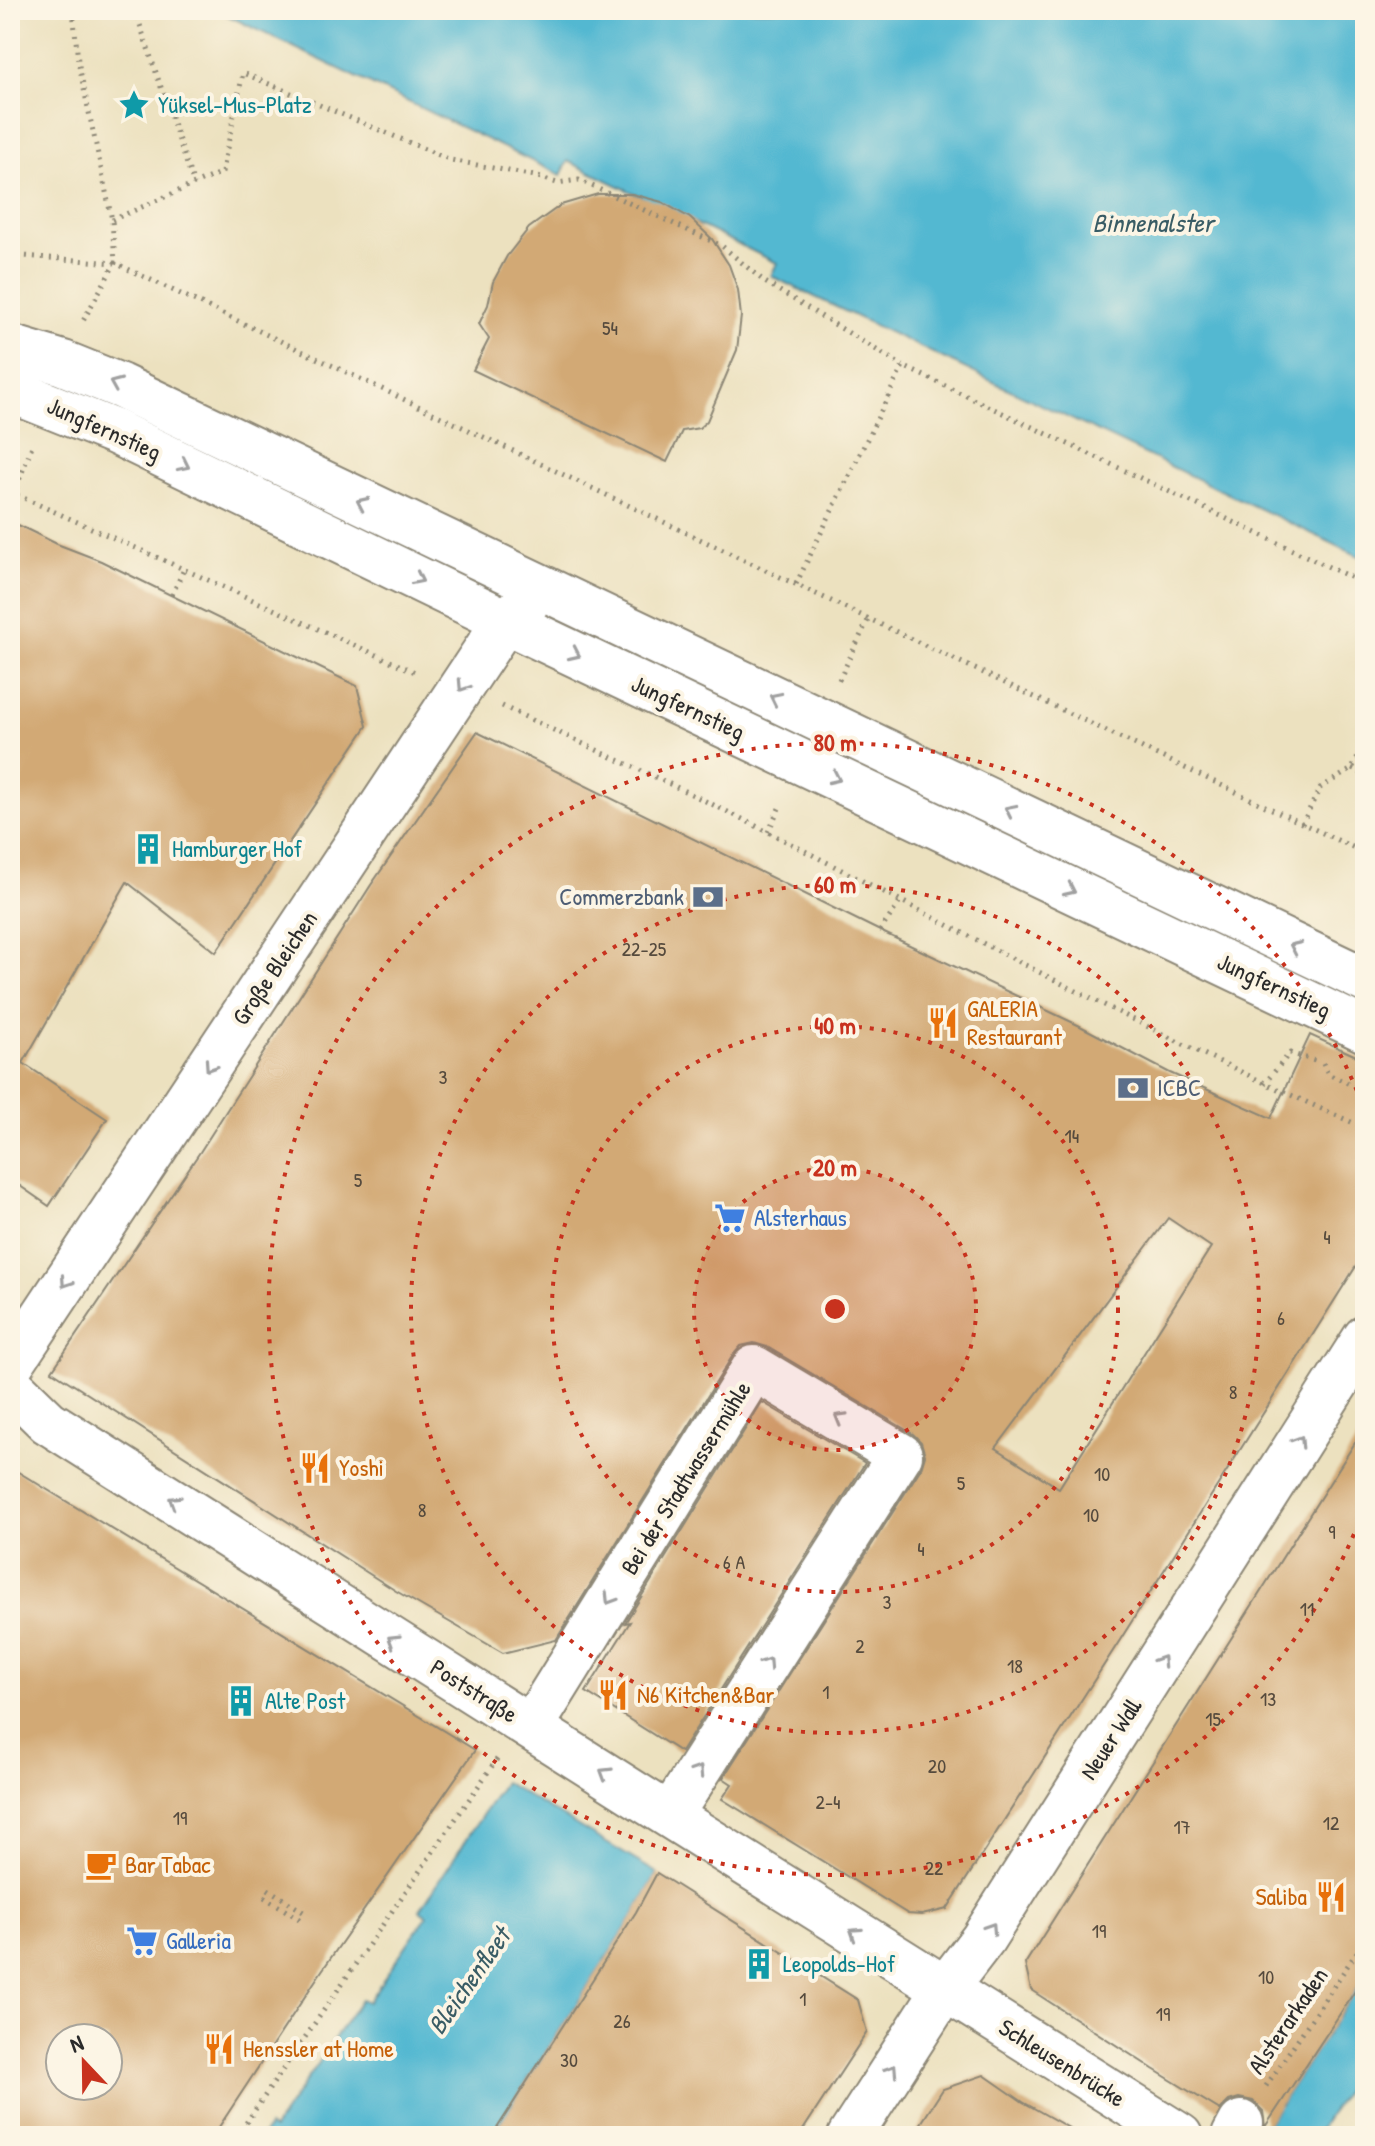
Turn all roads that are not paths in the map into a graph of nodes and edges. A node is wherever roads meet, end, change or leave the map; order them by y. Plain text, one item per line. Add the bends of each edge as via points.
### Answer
1 (10, 347) edge
2 (10, 390) edge
3 (560, 595) junction
4 (505, 621) junction
5 (1365, 980) edge
6 (1365, 1030) edge
7 (1365, 1338) edge
8 (10, 1366) edge
9 (10, 1385) edge
10 (527, 1724) junction
11 (671, 1814) junction
12 (944, 1990) junction
13 (850, 2136) edge
14 (1180, 2136) edge

3 -> 1 street, Jungfernstieg via 120,386
2 -> 4 street, Jungfernstieg via 115,432
3 - 4 street, Große Bleichen via 521,607
5 -> 3 street, Jungfernstieg
4 -> 6 street, Jungfernstieg
4 -> 8 street, Große Bleichen
12 -> 7 street, Neuer Wall via 983,1939
10 -> 9 street, Poststraße via 48,1422
11 -> 10 street, Poststraße
11 -> 10 street, Bei der Stadtwassermühle via 900,1455 886,1428 754,1368
12 -> 11 street, Poststraße
13 -> 12 street, Neuer Wall
12 - 14 street, Schleusenbrücke

